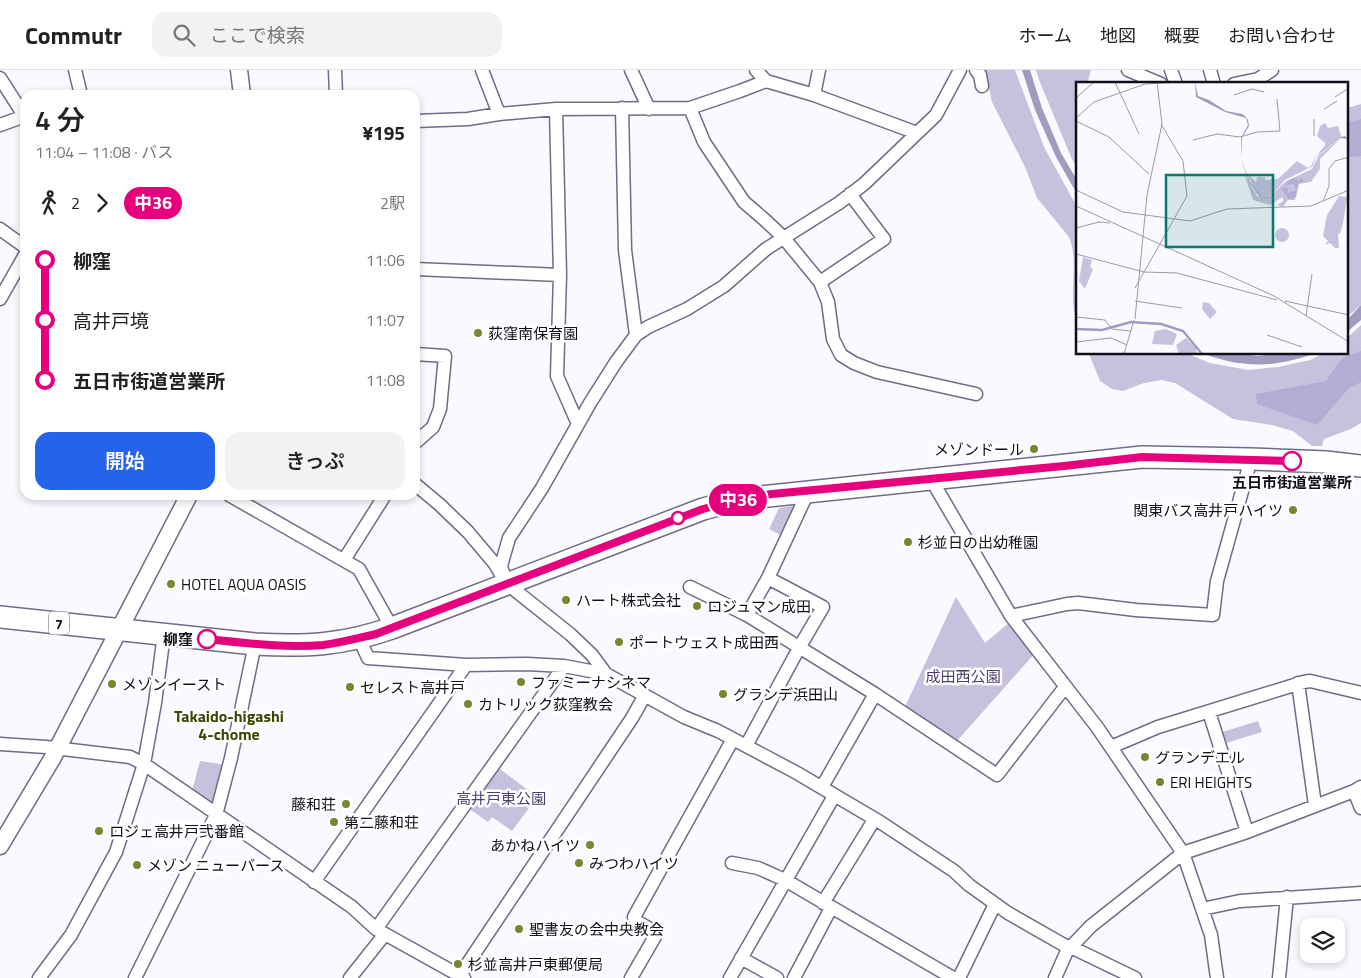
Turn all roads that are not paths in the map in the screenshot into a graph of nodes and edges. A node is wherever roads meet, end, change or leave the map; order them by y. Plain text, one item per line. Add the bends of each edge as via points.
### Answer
1 (75, 70) edge
2 (239, 70) edge
3 (335, 70) edge
4 (482, 70) edge
5 (631, 70) edge
6 (756, 70) edge
7 (818, 70) edge
8 (960, 70) edge
9 (976, 70) edge
10 (1128, 70) edge
11 (1171, 70) edge
12 (1272, 70) edge
13 (0, 78) edge
14 (766, 81) junction
15 (1157, 82) edge
16 (1175, 82) edge
17 (1244, 82) edge
18 (982, 86) dead end
19 (80, 90) edge
20 (241, 90) edge
21 (336, 90) edge
22 (814, 95) junction
23 (20, 108) edge
24 (622, 108) junction
25 (648, 108) junction
26 (690, 108) junction
27 (556, 110) junction
28 (499, 114) junction
29 (20, 118) edge
30 (420, 121) edge
31 (0, 125) edge
32 (917, 133) junction
33 (850, 194) junction
34 (0, 229) edge
35 (783, 237) junction
36 (20, 243) edge
37 (20, 264) edge
38 (420, 269) edge
39 (560, 275) junction
40 (820, 282) junction
41 (0, 299) edge
42 (636, 335) junction
43 (420, 354) edge
44 (976, 394) dead end
45 (578, 424) junction
46 (420, 438) edge
47 (1251, 459) junction
48 (1361, 466) edge
49 (932, 479) junction
50 (420, 488) edge
51 (808, 492) junction
52 (186, 500) edge
53 (238, 500) edge
54 (382, 500) edge
55 (344, 560) junction
56 (768, 578) junction
57 (506, 583) junction
58 (690, 587) dead end
59 (747, 615) junction
60 (1011, 616) junction
61 (0, 617) edge
62 (392, 628) junction
63 (118, 630) junction
64 (164, 634) junction
65 (359, 638) junction
66 (255, 644) junction
67 (799, 648) junction
68 (466, 665) junction
69 (564, 666) junction
70 (606, 674) junction
71 (1298, 683) junction
72 (1065, 687) junction
73 (1361, 693) edge
74 (875, 694) junction
75 (645, 695) junction
76 (1209, 712) junction
77 (733, 739) junction
78 (0, 744) edge
79 (746, 746) junction
80 (1111, 747) junction
81 (58, 748) junction
82 (144, 764) junction
83 (822, 787) junction
84 (1357, 789) edge
85 (834, 796) junction
86 (1315, 805) junction
87 (1361, 808) edge
88 (216, 815) junction
89 (874, 820) junction
90 (1247, 832) junction
91 (0, 846) edge
92 (1184, 853) junction
93 (732, 863) dead end
94 (785, 880) junction
95 (314, 882) junction
96 (1361, 893) edge
97 (1288, 897) junction
98 (995, 904) junction
99 (827, 906) junction
100 (1202, 909) junction
101 (381, 932) junction
102 (1070, 948) junction
103 (741, 958) junction
104 (462, 977) edge
105 (39, 978) edge
106 (135, 978) edge
107 (350, 978) edge
108 (631, 978) edge
109 (730, 978) edge
110 (777, 978) edge
111 (794, 978) edge
112 (953, 978) edge
113 (959, 978) edge
114 (1055, 978) edge
115 (1135, 978) edge
116 (1217, 978) edge
117 (1279, 978) edge

1 - 19 street
2 - 20 street
3 - 21 street
4 - 28 street
5 - 25 street
6 - 14 street
7 - 22 street
8 - 32 street via 936,115
9 - 18 street
10 - 15 street
11 - 16 street
12 - 17 street via 1258,79
13 - 23 street
14 - 22 street
14 - 26 street
22 - 32 street
24 - 25 street
24 - 27 street
24 - 42 street via 625,250
25 - 26 street
26 - 35 street via 704,142 744,202
27 - 28 street
27 - 39 street
28 - 30 street
29 - 31 street
32 - 33 street
33 - 35 street
33 - 40 street via 884,239
34 - 36 street
35 - 40 street
35 - 42 street via 724,286
37 - 41 street
38 - 39 street
39 - 45 street via 557,376
40 - 44 street via 828,302 833,339 841,355 877,372
42 - 45 street
43 - 46 street via 445,356 440,409 433,427
45 - 57 street via 542,488 508,538 501,566
47 - 48 main road, 7
47 - 49 main road, 7 via 1142,457
47 - 60 street via 1217,580 1213,615 1078,603
49 - 51 main road, 7
49 - 60 street
50 - 57 street via 468,532 495,564
51 - 56 street
51 - 57 main road, 7 via 741,499 703,509
52 - 63 street
53 - 55 street
54 - 55 street
55 - 62 street via 358,569
56 - 59 street
56 - 67 street via 823,607
57 - 62 main road, 7
57 - 70 street via 570,634
58 - 59 street
59 - 67 street
60 - 72 street
61 - 63 main road, 7
62 - 65 main road, 7
63 - 64 main road, 7
63 - 81 street
64 - 66 main road, 7
64 - 82 street
65 - 66 main road, 7 via 321,645
65 - 68 street via 368,658
66 - 88 street
67 - 74 street
67 - 79 street
68 - 69 street
68 - 95 street
69 - 70 street
69 - 101 street
70 - 75 street
71 - 73 street via 1310,681
71 - 76 street
71 - 86 street
72 - 74 street via 997,775
72 - 80 street
74 - 83 street
75 - 77 street
75 - 104 street
76 - 80 street
76 - 90 street
77 - 79 street
77 - 108 street via 634,917 657,934
78 - 81 street
79 - 83 street
80 - 92 street
81 - 82 street via 130,757
81 - 91 street
82 - 88 street
82 - 105 street via 116,852 72,935
83 - 85 street
84 - 86 street
84 - 87 street
85 - 89 street
85 - 94 street
86 - 90 street
88 - 95 street
88 - 106 street
89 - 98 street via 954,871
89 - 99 street
90 - 92 street
92 - 100 street
92 - 102 street via 1091,926
93 - 94 street via 758,868
94 - 99 street
94 - 103 street
95 - 101 street via 352,906
96 - 97 street
97 - 100 street via 1240,901
97 - 117 street
98 - 102 street
98 - 113 street
99 - 111 street
99 - 112 street
100 - 116 street via 1211,935
101 - 104 street
101 - 107 street
102 - 114 street
102 - 115 street
103 - 109 street
103 - 110 street

